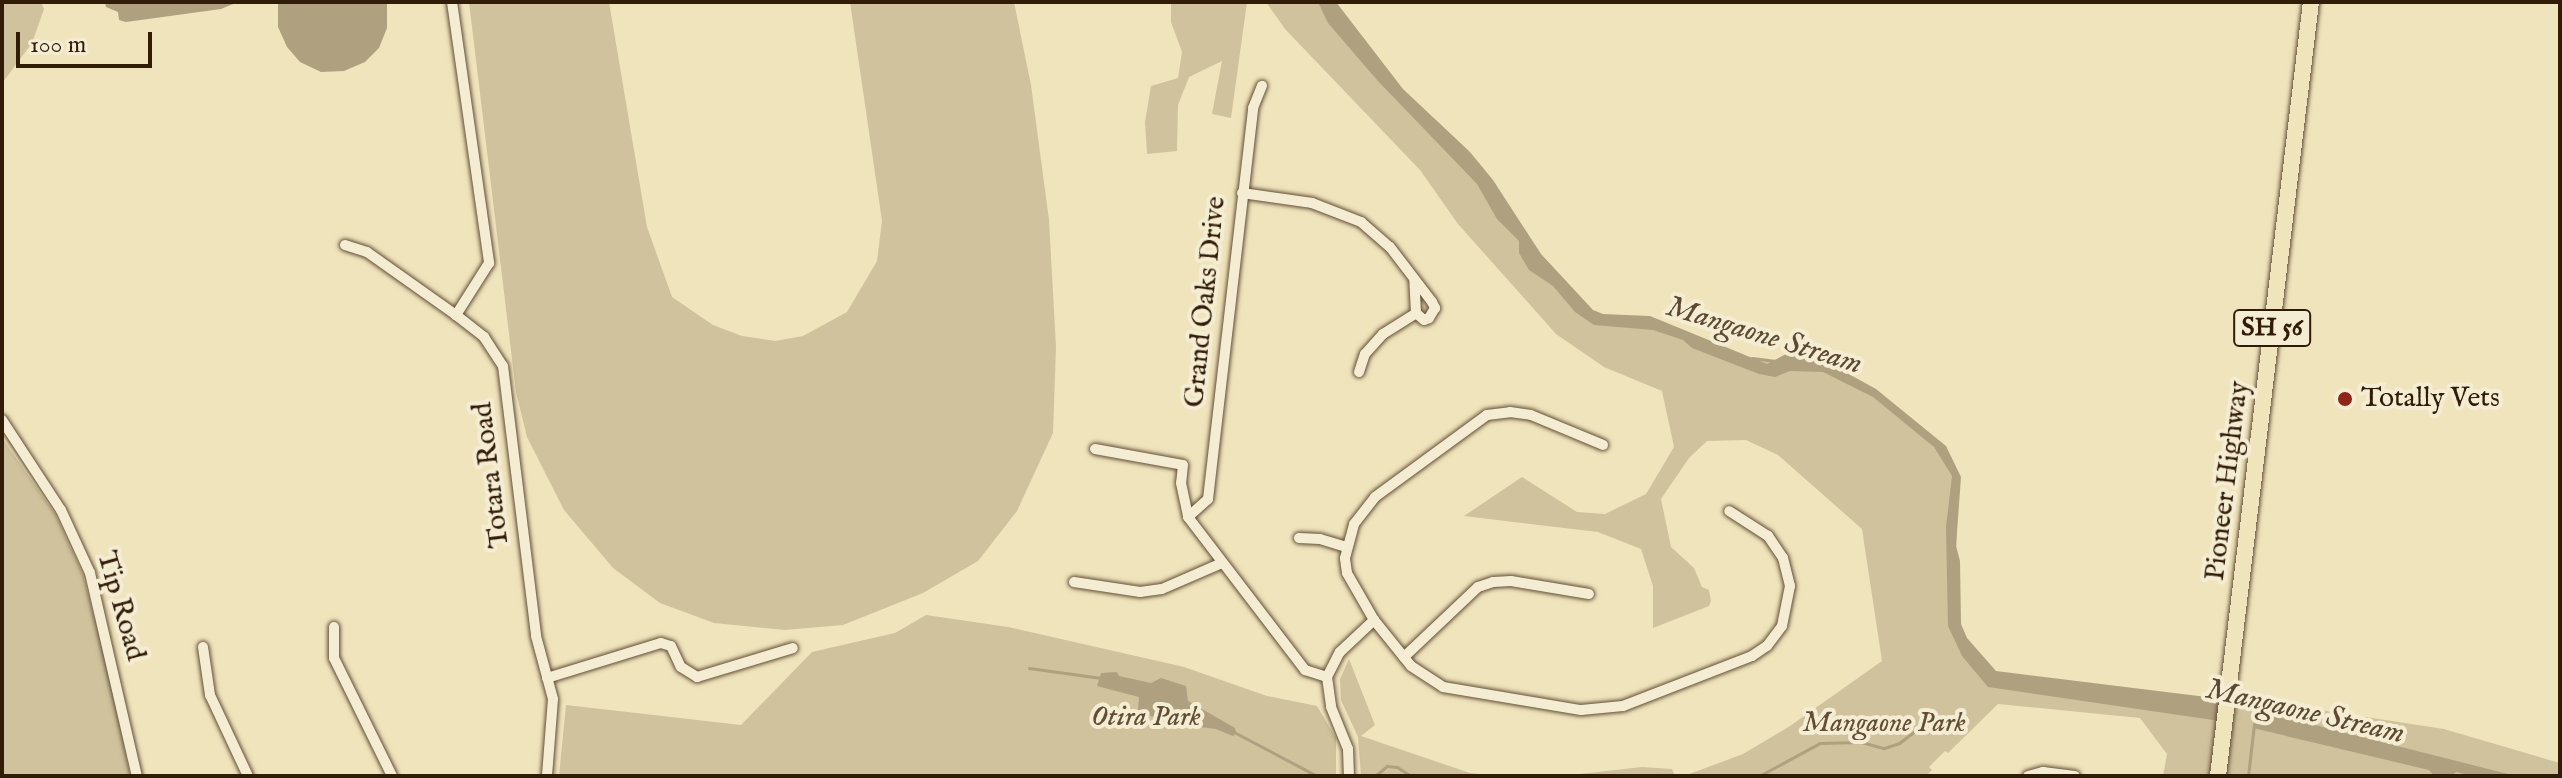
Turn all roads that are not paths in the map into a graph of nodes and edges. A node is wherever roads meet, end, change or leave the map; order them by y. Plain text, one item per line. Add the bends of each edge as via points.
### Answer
1 (452, 2) edge
2 (2311, 2) edge
3 (1262, 86) dead end
4 (1242, 193) junction
5 (345, 245) dead end
6 (1414, 280) junction
7 (1416, 313) junction
8 (456, 315) junction
9 (1359, 372) dead end
10 (2, 420) edge
11 (1603, 445) dead end
12 (1095, 449) dead end
13 (1729, 511) dead end
14 (1188, 517) junction
15 (1299, 538) dead end
16 (1346, 547) junction
17 (1222, 563) junction
18 (1074, 582) dead end
19 (1589, 594) dead end
20 (1374, 620) junction
21 (334, 627) dead end
22 (203, 647) dead end
23 (793, 648) dead end
24 (1404, 657) junction
25 (1327, 677) junction
26 (547, 678) junction
27 (137, 776) edge
28 (248, 776) edge
29 (392, 776) edge
30 (547, 776) edge
31 (1349, 776) edge
32 (2028, 776) edge
33 (2075, 776) edge
34 (2218, 776) edge

1 - 8 street via 489,263
2 - 34 main road, Pioneer Highway / SH 56
3 - 4 street, Grand Oaks Drive via 1253,108
4 - 6 street via 1312,203 1346,214 1390,247
4 - 14 street, Grand Oaks Drive via 1208,499
5 - 8 street, Totara Road via 367,252
6 - 7 street
6 - 7 street via 1435,308 1424,320
7 - 9 street via 1383,334 1365,354
8 - 26 street, Totara Road via 484,337 503,366 536,636
10 - 27 street, Tip Road via 61,510 90,573
11 - 16 street via 1531,415 1487,415 1375,497 1354,524
12 - 14 street via 1183,465
13 - 24 street via 1777,546 1790,586 1786,616 1775,636 1737,663 1623,706 1581,710 1455,691 1432,681
14 - 17 street
15 - 16 street
16 - 20 street via 1347,573
17 - 18 street via 1162,589 1140,592
17 - 25 street via 1305,670
19 - 24 street via 1493,582 1468,596
20 - 24 street
20 - 25 street via 1340,652
21 - 29 street via 334,658
22 - 28 street via 210,695
23 - 26 street via 697,677 681,667 671,646 661,643
25 - 31 street via 1331,707 1345,738
26 - 30 street, Totara Road via 554,721
32 - 33 street

